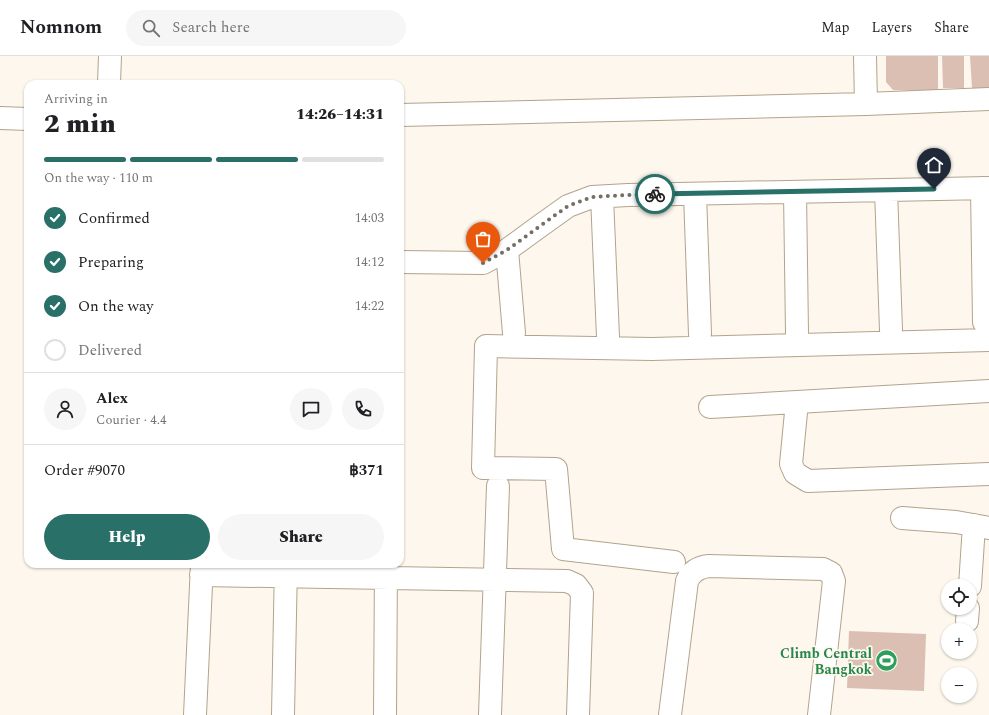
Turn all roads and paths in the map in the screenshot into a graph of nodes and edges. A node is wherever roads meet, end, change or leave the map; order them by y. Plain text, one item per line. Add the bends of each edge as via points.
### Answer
1 (110, 56) edge
2 (865, 56) edge
3 (108, 80) edge
4 (989, 99) edge
5 (866, 104) junction
6 (404, 115) edge
7 (0, 118) edge
8 (24, 120) edge
9 (985, 188) edge
10 (886, 190) junction
11 (795, 192) junction
12 (696, 194) junction
13 (602, 197) junction
14 (507, 250) junction
15 (404, 262) edge
16 (891, 330) dead end
17 (986, 331) edge
18 (514, 333) dead end
19 (797, 333) dead end
20 (700, 334) dead end
21 (608, 336) dead end
22 (989, 391) edge
23 (797, 402) junction
24 (710, 407) dead end
25 (989, 474) edge
26 (498, 486) dead end
27 (902, 518) dead end
28 (981, 526) edge
29 (674, 562) dead end
30 (201, 569) edge
31 (286, 570) edge
32 (386, 571) edge
33 (971, 579) edge
34 (495, 580) junction
35 (195, 715) edge
36 (283, 715) edge
37 (384, 715) edge
38 (490, 715) edge
39 (578, 715) edge
40 (670, 715) edge
41 (819, 715) edge

1 - 3 street
2 - 5 street
4 - 5 street
5 - 6 street
7 - 8 street
9 - 10 street
9 - 17 street
10 - 11 street
10 - 16 street
11 - 12 street
11 - 19 street
12 - 13 street
12 - 20 street
13 - 14 street via 592,197 568,206
13 - 21 street
14 - 15 street via 483,263
14 - 18 street
17 - 29 street via 652,349 486,346 483,468 556,469 563,549
22 - 23 street
23 - 24 street
23 - 25 street via 791,464 795,473 808,481
26 - 34 street
27 - 28 street
28 - 33 street
30 - 31 street
30 - 35 street
31 - 32 street
31 - 36 street
32 - 34 street
32 - 37 street
34 - 38 street
34 - 39 street via 567,581 576,585 582,593
40 - 41 street via 687,581 697,570 709,566 823,569 831,573 834,581

